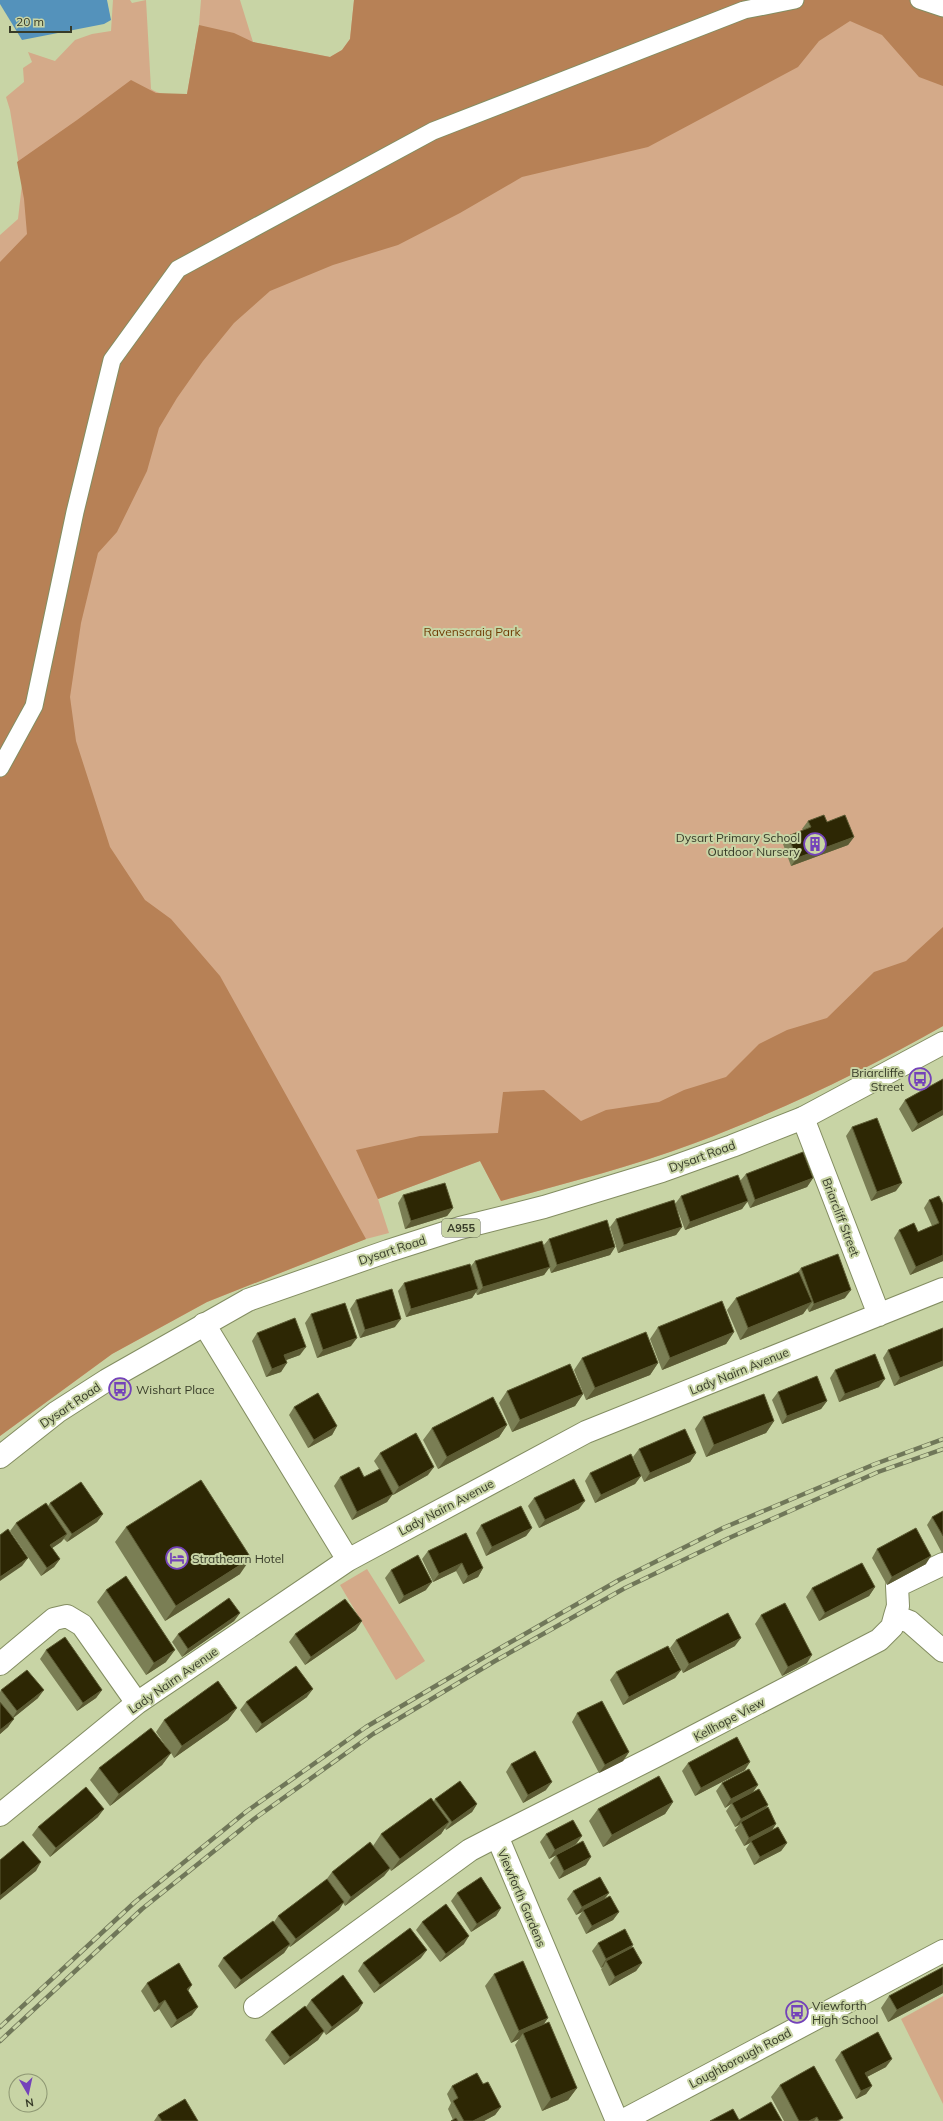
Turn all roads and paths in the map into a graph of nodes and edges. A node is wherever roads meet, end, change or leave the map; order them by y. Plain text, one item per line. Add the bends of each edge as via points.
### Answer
1 (795, 0) edge
2 (919, 0) edge
3 (943, 8) edge
4 (0, 768) edge
5 (943, 1043) edge
6 (803, 1118) junction
7 (943, 1289) edge
8 (879, 1315) junction
9 (204, 1324) junction
10 (0, 1456) edge
11 (348, 1560) junction
12 (943, 1564) edge
13 (895, 1616) junction
14 (943, 1652) edge
15 (0, 1664) edge
16 (137, 1703) junction
17 (0, 1815) edge
18 (497, 1836) junction
19 (943, 1951) edge
20 (255, 2007) dead end
21 (617, 2121) edge
22 (622, 2121) edge

1 - 4 street via 744,10 433,131 178,269 112,360 34,706
2 - 3 street
5 - 6 street, Dysart Road / A955
6 - 8 street, Briarcliff Street
6 - 9 street, Dysart Road / A955 via 662,1171 544,1207 460,1228 335,1268 248,1300
7 - 8 street, Lady Nairn Avenue
8 - 11 street, Lady Nairn Avenue via 586,1432
9 - 10 street, Dysart Road / A955 via 57,1412
9 - 11 street
11 - 16 street, Lady Nairn Avenue
12 - 13 street via 897,1586 898,1606
13 - 14 street via 910,1622
13 - 18 street, Kellhope View via 892,1627 879,1640
15 - 16 street via 54,1619 68,1616 82,1625
16 - 17 street, Lady Nairn Avenue
18 - 20 street, Viewforth Gardens via 470,1850
18 - 21 street, Viewforth Gardens
19 - 22 street, Loughborough Road

